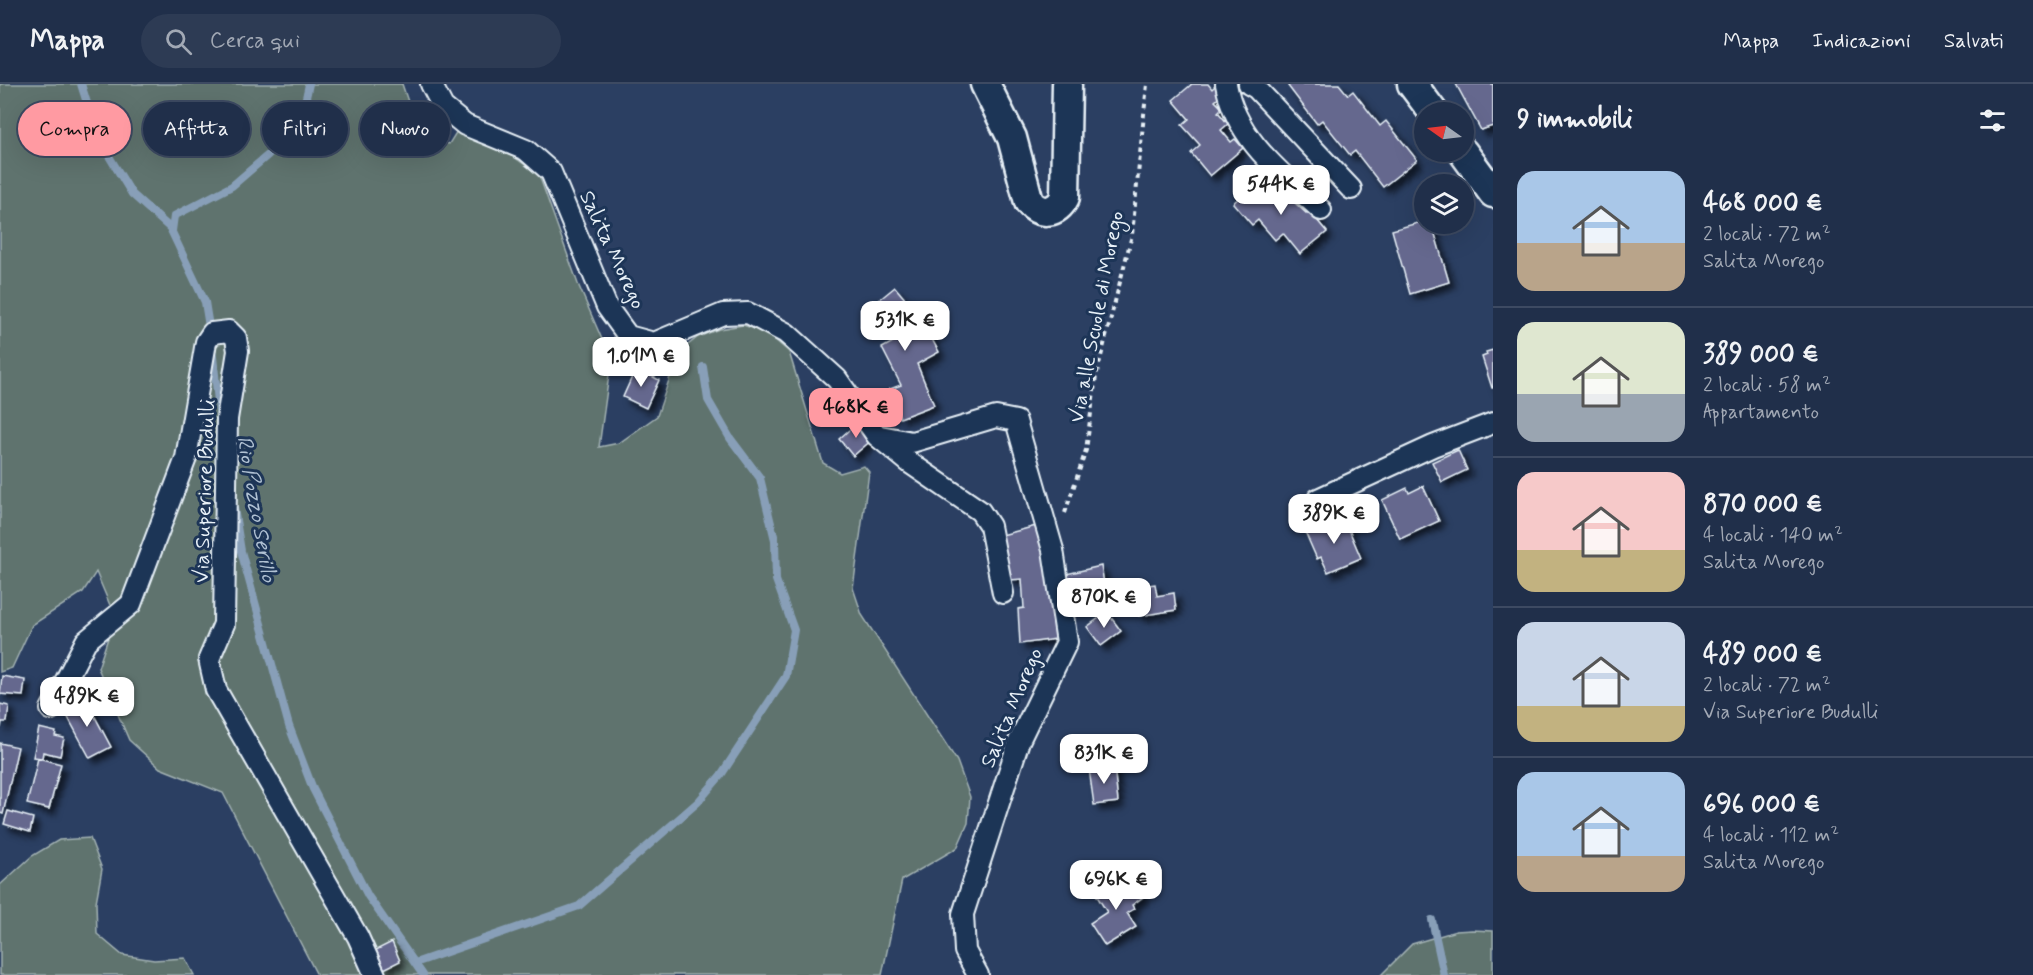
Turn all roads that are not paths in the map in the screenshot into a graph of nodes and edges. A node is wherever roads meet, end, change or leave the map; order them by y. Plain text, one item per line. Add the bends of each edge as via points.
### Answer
1 (431, 84) edge
2 (985, 84) edge
3 (1067, 84) edge
4 (1226, 84) edge
5 (1249, 84) edge
6 (1412, 84) edge
7 (1426, 102) edge
8 (1470, 162) edge
9 (1351, 189) dead end
10 (1493, 192) edge
11 (1321, 210) dead end
12 (1493, 423) edge
13 (877, 436) junction
14 (1318, 499) dead end
15 (1002, 593) dead end
16 (51, 709) dead end
17 (375, 975) edge
18 (978, 975) edge

1 - 13 street, Salita Morego via 443,107 465,125 526,150 551,172 607,307 628,336 654,342 723,314 748,313 786,333 837,379
2 - 3 street via 1012,138 1029,202 1046,212 1058,208 1065,197
4 - 11 street via 1234,113 1255,148
5 - 9 street
6 - 7 street
8 - 10 street
12 - 14 street
13 - 15 street, Salita Morego via 980,511 990,526
13 - 18 street, Salita Morego via 912,442 996,417 1016,421 1053,550 1067,642 1019,741 963,914 965,951
16 - 17 street, Via Superiore Budulli via 86,641 131,604 186,458 207,342 213,333 230,331 238,351 228,418 224,624 209,659 216,690 358,937

